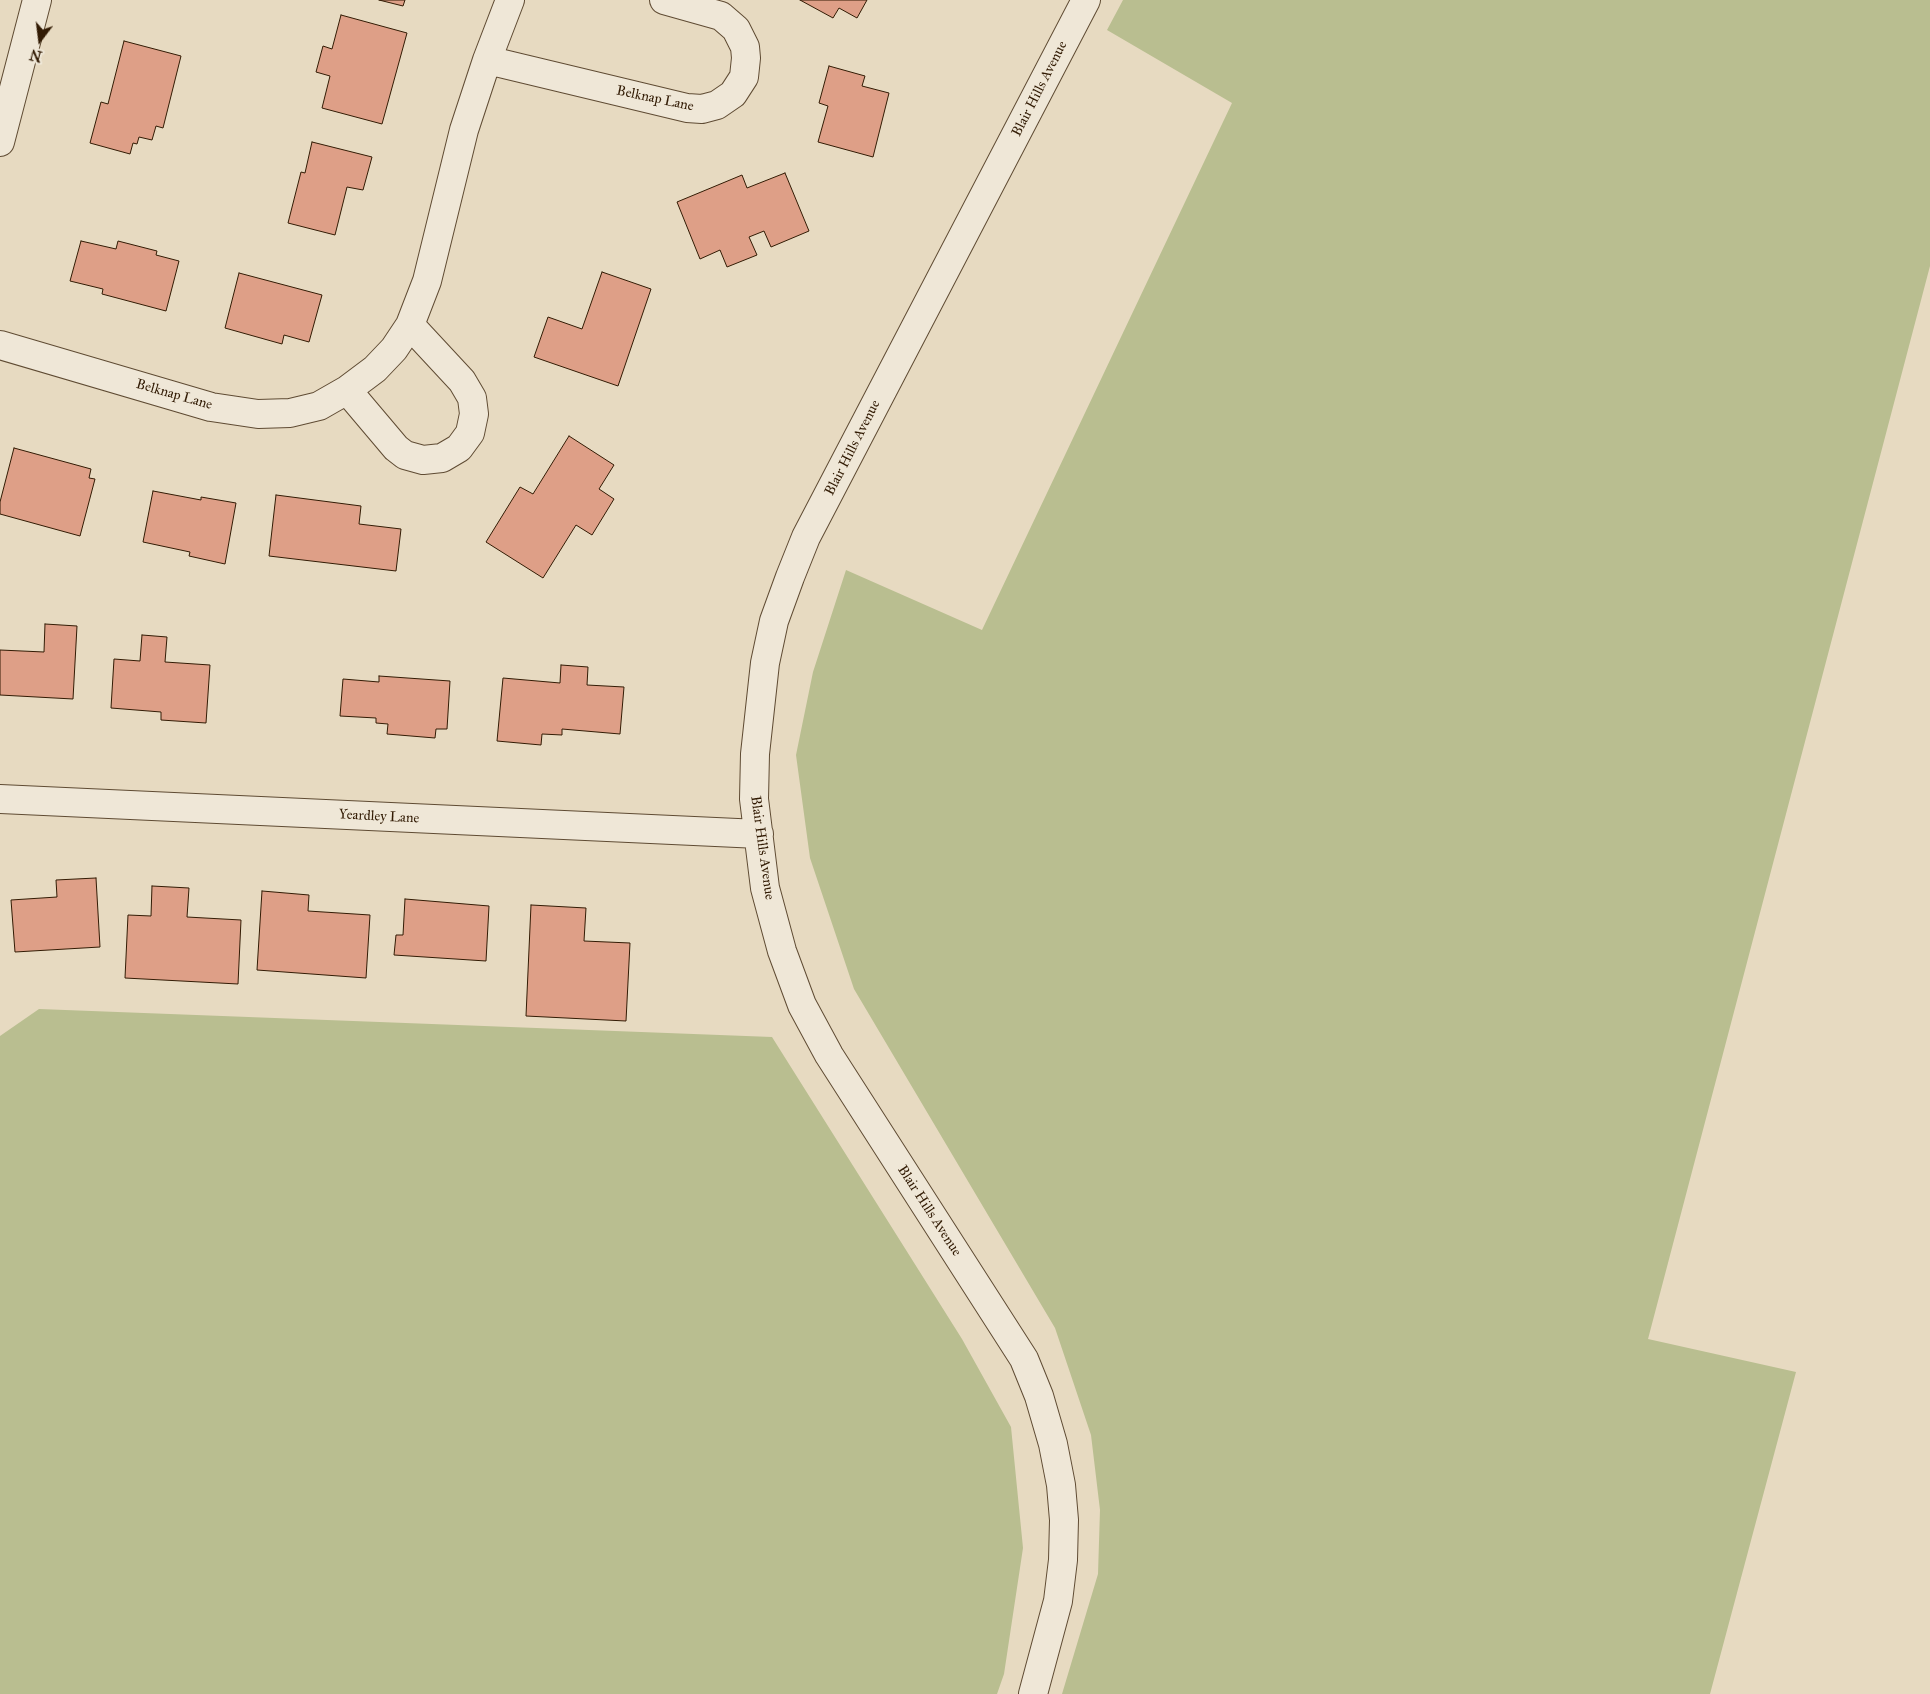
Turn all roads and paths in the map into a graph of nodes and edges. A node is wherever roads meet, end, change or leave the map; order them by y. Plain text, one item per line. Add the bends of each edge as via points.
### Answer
1 (37, 0) edge
2 (510, 0) edge
3 (664, 0) edge
4 (1086, 0) edge
5 (487, 60) junction
6 (0, 142) edge
7 (410, 325) junction
8 (0, 345) edge
9 (347, 390) junction
10 (0, 799) edge
11 (759, 834) junction
12 (1033, 1694) edge

1 - 6 street
2 - 5 street, Belknap Lane
3 - 5 street, Belknap Lane via 721,16 736,29 746,53 744,76 733,94 717,105 687,108
4 - 11 street, Blair Hills Avenue via 811,529 790,577 774,621 758,710 754,799
5 - 7 street, Belknap Lane via 464,130 427,281
7 - 9 street, Belknap Lane via 375,369
7 - 9 street via 462,381 472,398 474,414 470,433 459,448 442,458 424,460 405,455
8 - 9 street, Belknap Lane via 211,407 258,414 290,413 319,406
10 - 11 street, Yeardley Lane
11 - 12 street, Blair Hills Avenue via 765,888 782,951 802,1005 829,1055 1024,1359 1039,1396 1053,1444 1064,1520 1058,1601

